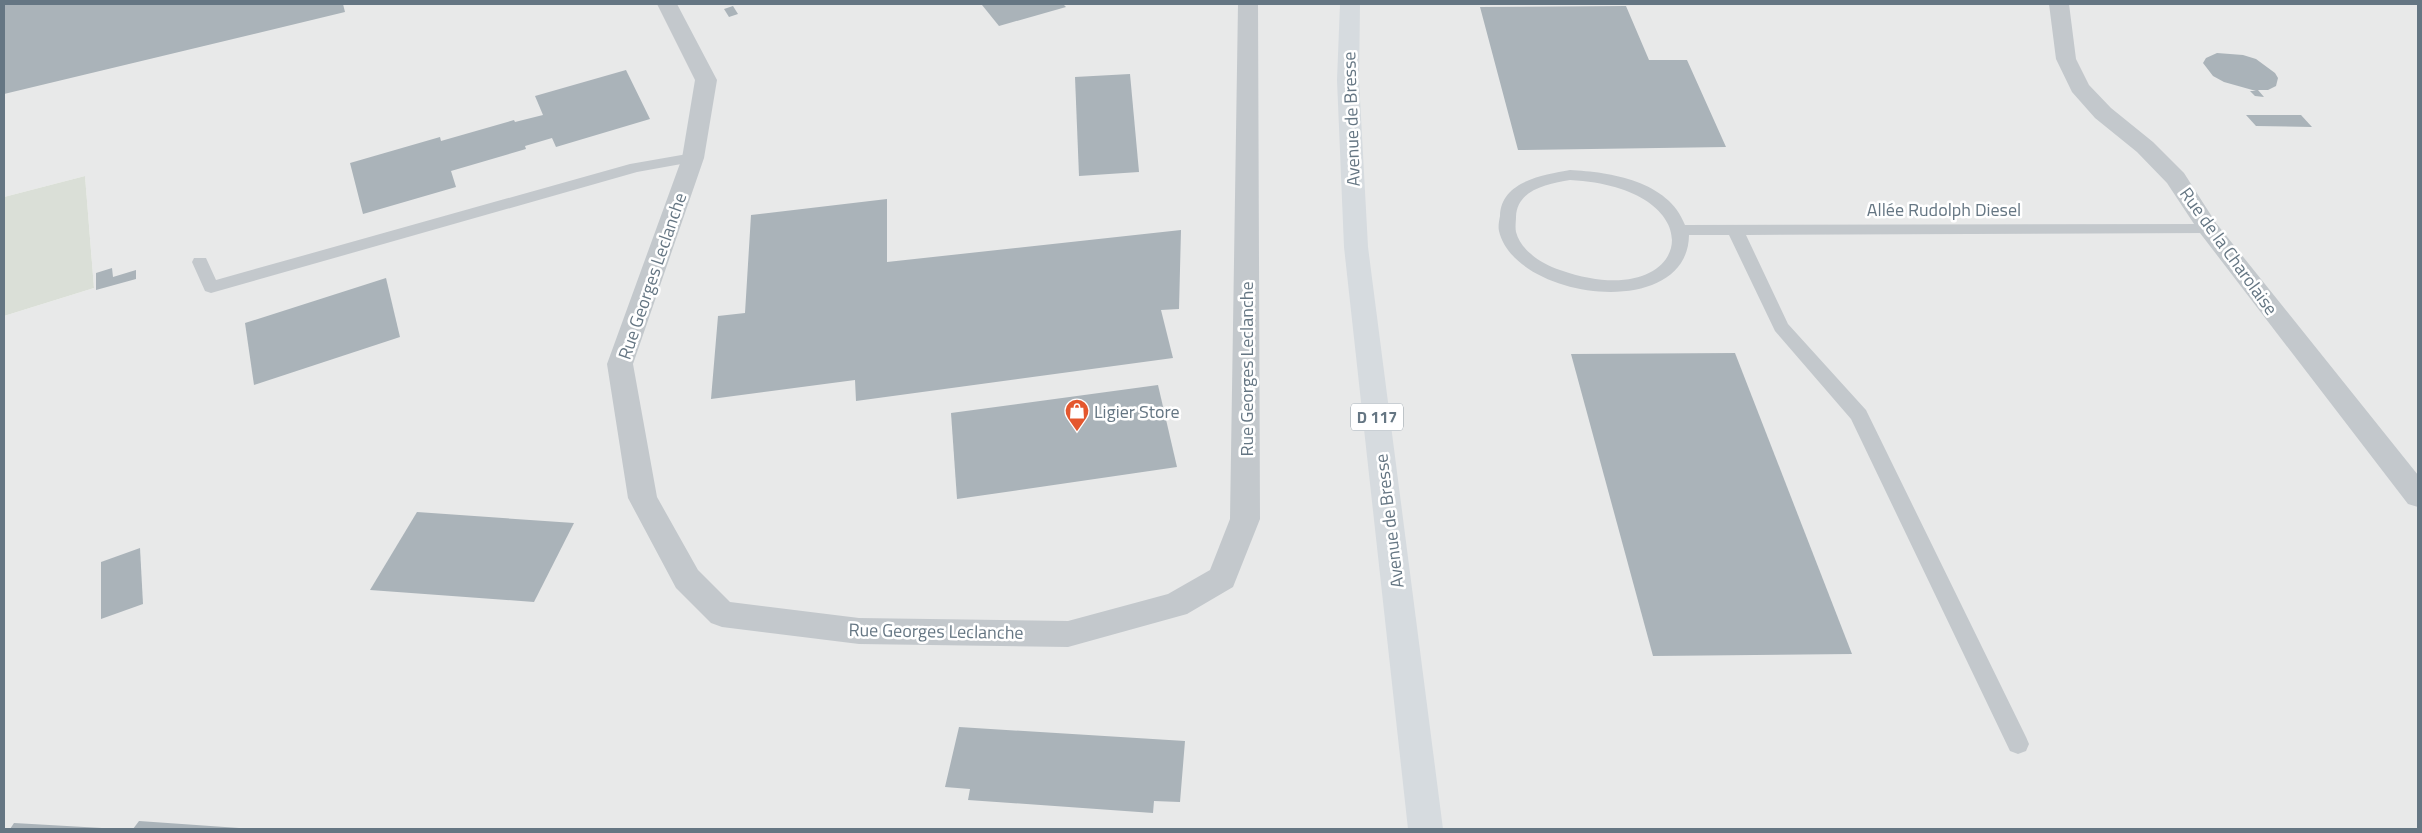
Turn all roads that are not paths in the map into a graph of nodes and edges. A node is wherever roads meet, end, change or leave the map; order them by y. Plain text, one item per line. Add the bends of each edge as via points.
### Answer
1 (667, 4) edge
2 (1248, 4) edge
3 (1350, 4) edge
4 (2059, 4) edge
5 (693, 158) junction
6 (2208, 228) junction
7 (1680, 230) junction
8 (1735, 230) junction
9 (200, 262) dead end
10 (2418, 496) edge
11 (2018, 744) dead end
12 (1426, 829) edge

1 - 5 street, Rue Georges Leclanche via 706,80
2 - 5 street, Rue Georges Leclanche via 1245,519 1222,578 1176,605 1068,634 859,631 722,614 687,579 643,498 620,364
3 - 12 main road, Avenue de Bresse / D 117 via 1348,80 1356,247
4 - 6 street, Rue de la Charolaise via 2066,59 2080,87 2103,113 2145,147 2176,178
5 - 9 lane via 636,168 210,287
6 - 8 lane, Allée Rudolph Diesel
6 - 10 street, Rue de la Charolaise
7 - 7 lane via 1681,248 1673,265 1657,278 1632,285 1604,287 1574,283 1525,258 1511,240 1505,221 1510,204 1523,189 1544,180 1570,175 1626,184 1650,196 1669,212
7 - 8 lane, Allée Rudolph Diesel
8 - 11 lane via 1781,327 1860,414

